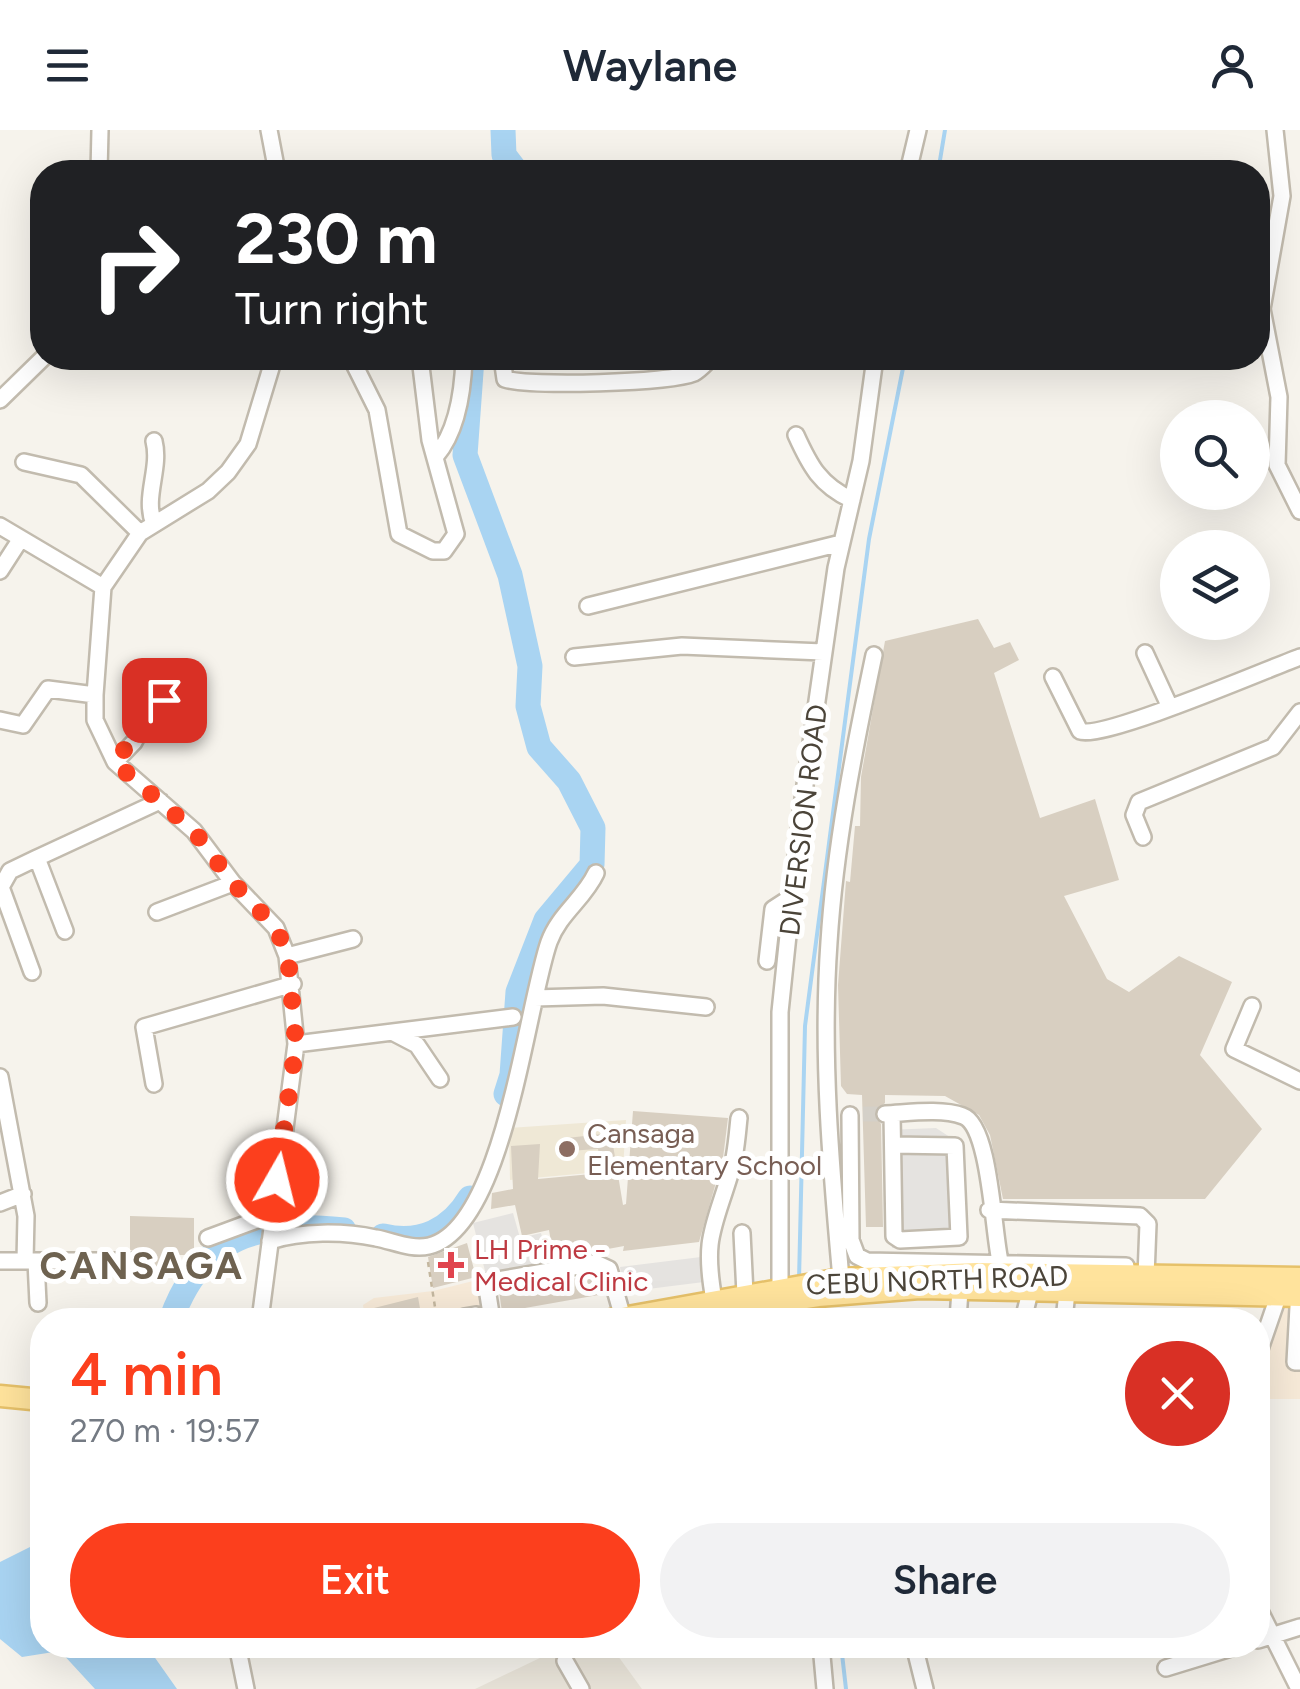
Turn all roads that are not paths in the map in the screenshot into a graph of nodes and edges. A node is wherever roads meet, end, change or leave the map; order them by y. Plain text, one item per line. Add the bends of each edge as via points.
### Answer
1 (100, 130) edge
2 (269, 130) edge
3 (918, 130) edge
4 (1275, 130) edge
5 (99, 160) edge
6 (275, 160) edge
7 (911, 160) edge
8 (1270, 264) edge
9 (1270, 350) edge
10 (31, 370) edge
11 (270, 370) edge
12 (357, 370) edge
13 (421, 370) edge
14 (462, 370) edge
15 (504, 370) edge
16 (698, 370) edge
17 (873, 370) edge
18 (0, 400) edge
19 (796, 435) dead end
20 (154, 441) dead end
21 (436, 456) junction
22 (24, 462) dead end
23 (852, 500) junction
24 (1300, 511) edge
25 (0, 526) edge
26 (147, 528) junction
27 (20, 540) junction
28 (841, 543) junction
29 (0, 572) edge
30 (102, 587) junction
31 (588, 606) dead end
32 (824, 652) junction
33 (1144, 653) dead end
34 (874, 655) dead end
35 (574, 656) dead end
36 (1300, 658) edge
37 (1053, 677) dead end
38 (95, 695) junction
39 (176, 703) dead end
40 (1169, 705) junction
41 (1300, 712) edge
42 (0, 720) edge
43 (114, 762) junction
44 (160, 801) junction
45 (1142, 837) dead end
46 (37, 858) junction
47 (596, 874) dead end
48 (233, 883) junction
49 (793, 896) junction
50 (156, 912) dead end
51 (65, 931) dead end
52 (353, 939) dead end
53 (288, 956) junction
54 (767, 961) dead end
55 (32, 972) dead end
56 (293, 984) junction
57 (534, 998) junction
58 (1252, 1006) dead end
59 (706, 1007) dead end
60 (513, 1016) dead end
61 (394, 1033) junction
62 (296, 1044) junction
63 (0, 1077) edge
64 (440, 1079) dead end
65 (1300, 1081) edge
66 (154, 1084) dead end
67 (828, 1113) junction
68 (739, 1118) dead end
69 (899, 1144) junction
70 (23, 1194) junction
71 (0, 1203) edge
72 (989, 1210) junction
73 (271, 1228) junction
74 (742, 1233) dead end
75 (208, 1238) dead end
76 (0, 1261) edge
77 (30, 1261) junction
78 (138, 1261) dead end
79 (1000, 1261) junction
80 (841, 1278) junction
81 (1146, 1279) junction
82 (1293, 1288) edge
83 (817, 1289) junction
84 (960, 1290) junction
85 (1030, 1292) junction
86 (1067, 1292) junction
87 (746, 1294) junction
88 (785, 1299) edge
89 (714, 1300) junction
90 (38, 1303) dead end
91 (261, 1308) edge
92 (490, 1308) edge
93 (615, 1308) edge
94 (673, 1308) edge
95 (738, 1308) edge
96 (959, 1308) edge
97 (1026, 1308) edge
98 (1065, 1308) edge
99 (1270, 1332) edge
100 (1300, 1362) edge
101 (0, 1396) edge
102 (30, 1399) edge
103 (0, 1410) edge
104 (30, 1411) edge
105 (1300, 1627) edge
106 (1270, 1628) edge
107 (1274, 1635) junction
108 (1270, 1636) edge
109 (239, 1658) edge
110 (821, 1658) edge
111 (917, 1658) edge
112 (1199, 1658) edge
113 (565, 1661) dead end
114 (1166, 1668) dead end
115 (246, 1689) edge
116 (581, 1689) edge
117 (825, 1689) edge
118 (925, 1689) edge
119 (1299, 1689) edge

1 - 5 street
2 - 6 street
3 - 7 street
4 - 8 street via 1282,196
9 - 24 street via 1279,397 1278,465
10 - 18 street
11 - 26 street via 248,444 228,472
12 - 21 street via 377,410 399,534 433,551 451,546 456,534
13 - 21 street
14 - 21 street via 447,444
15 - 16 street via 505,379 552,382 674,378
17 - 23 street, DIVERSION ROAD
19 - 23 street via 812,472
20 - 26 street via 158,456
22 - 26 street via 81,475
23 - 28 street, DIVERSION ROAD
25 - 27 street
26 - 30 street
27 - 29 street
27 - 30 street
28 - 31 street
28 - 32 street, DIVERSION ROAD
30 - 38 street
32 - 35 street via 682,646
32 - 49 street, DIVERSION ROAD
33 - 40 street
34 - 67 street via 829,942
36 - 40 street
37 - 40 street via 1080,731 1090,735
38 - 42 street via 48,689 24,725
38 - 43 street via 96,720
39 - 43 street via 155,702 134,742
41 - 45 street via 1273,747 1139,802 1134,815
43 - 44 street
44 - 46 street
44 - 48 street via 194,831
46 - 51 street
46 - 55 street via 10,871 1,887
47 - 57 street via 554,928
48 - 50 street
48 - 53 street via 276,928
49 - 54 street via 773,909
49 - 88 street, DIVERSION ROAD via 780,1012
52 - 53 street
53 - 56 street
56 - 62 street
56 - 66 street via 144,1027
57 - 59 street via 603,996
57 - 73 street via 479,1200 447,1238 425,1247
58 - 65 street via 1234,1049
60 - 61 street
61 - 62 street
61 - 64 street via 417,1045
62 - 73 street
63 - 70 street
67 - 79 street via 856,1114 857,1256
67 - 80 street
68 - 89 street via 731,1173 713,1214 707,1262
69 - 69 street via 955,1146 960,1235 896,1239 891,1218
69 - 72 street via 894,1114 961,1115 977,1128
70 - 71 street
70 - 77 street
72 - 79 street
72 - 81 street via 1140,1216 1148,1224
73 - 75 street
73 - 91 street
74 - 87 street
76 - 77 street
77 - 78 street
77 - 90 street
79 - 81 street
80 - 81 main road, CEBU NORTH ROAD
80 - 83 main road, CEBU NORTH ROAD
81 - 82 main road, CEBU NORTH ROAD
81 - 86 main road, CEBU NORTH ROAD
82 - 99 street
82 - 100 street
83 - 84 main road, CEBU NORTH ROAD
83 - 88 main road, CEBU NORTH ROAD
84 - 85 main road, CEBU NORTH ROAD
84 - 96 street
85 - 86 main road, CEBU NORTH ROAD
85 - 97 street
86 - 98 street
87 - 88 main road, CEBU NORTH ROAD
87 - 89 main road, CEBU NORTH ROAD
88 - 95 main road, CEBU NORTH ROAD
89 - 94 main road, CEBU NORTH ROAD
92 - 93 street via 486,1282 596,1263 609,1269
101 - 102 main road
103 - 104 main road
105 - 107 street
106 - 107 street
107 - 108 street
107 - 119 street
109 - 115 street
110 - 117 street
111 - 118 street
112 - 114 street
113 - 116 street

